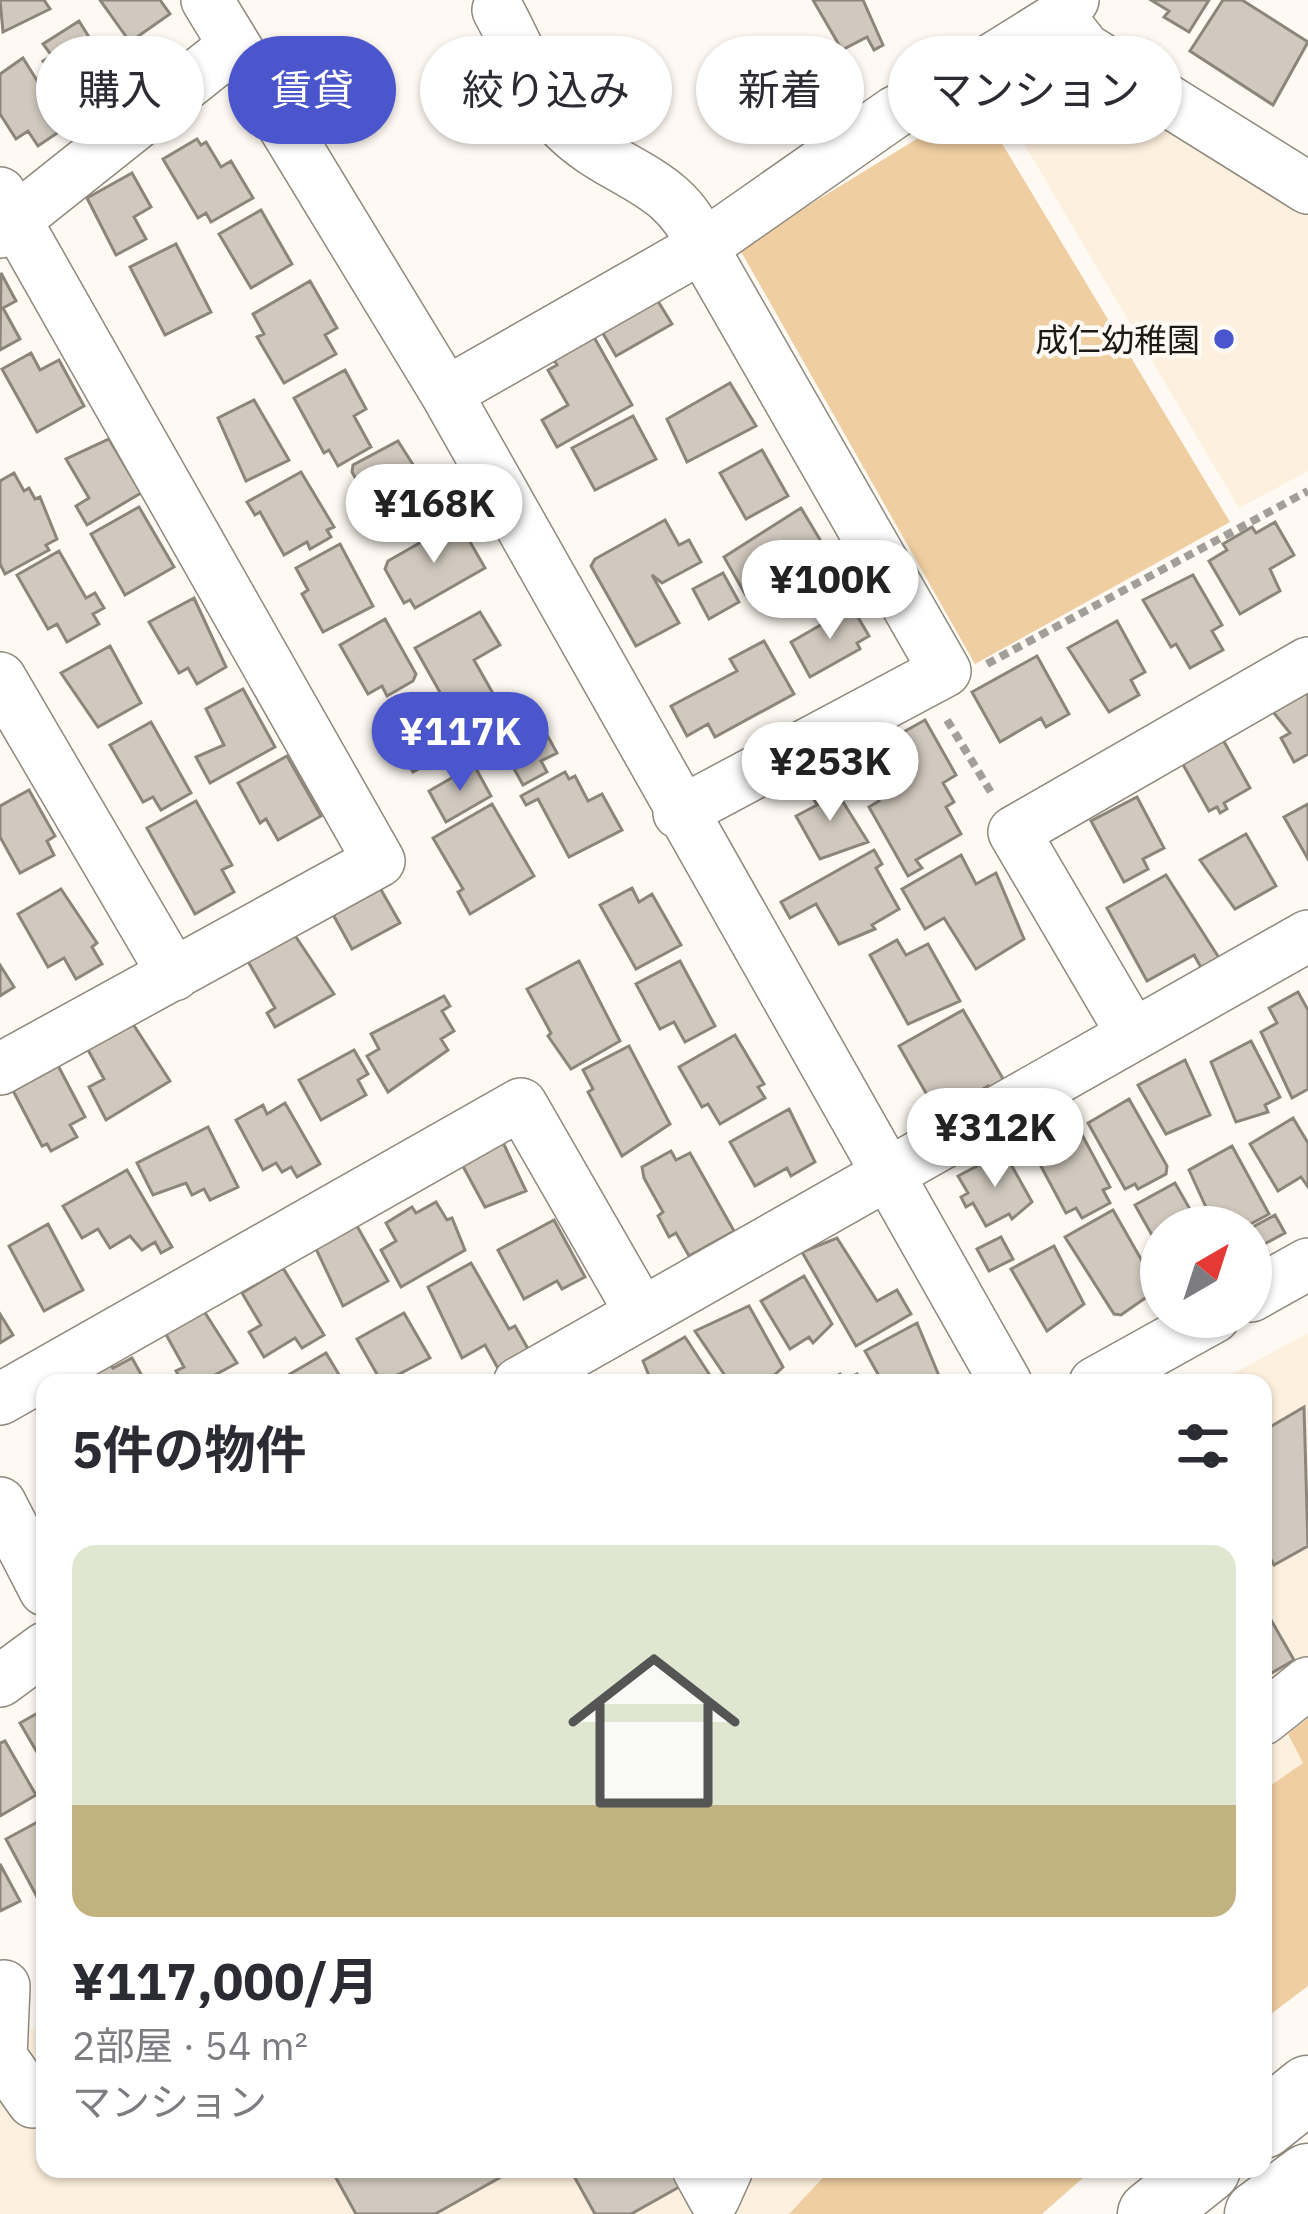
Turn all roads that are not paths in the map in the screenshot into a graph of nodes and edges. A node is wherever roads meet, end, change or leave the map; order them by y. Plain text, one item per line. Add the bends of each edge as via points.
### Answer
1 (207, 0) edge
2 (1067, 8) edge
3 (498, 10) dead end
4 (228, 36) edge
5 (228, 50) edge
6 (294, 144) edge
7 (1308, 188) edge
8 (5, 216) edge
9 (702, 247) junction
10 (446, 393) junction
11 (1308, 663) edge
12 (0, 678) edge
13 (679, 813) junction
14 (1308, 936) edge
15 (173, 975) junction
16 (1132, 1034) junction
17 (0, 1069) edge
18 (885, 1174) junction
19 (1308, 1264) edge
20 (1272, 1284) edge
21 (640, 1311) junction
22 (1176, 1338) edge
23 (44, 1374) edge
24 (533, 1374) edge
25 (1001, 1374) edge
26 (1111, 1374) edge
27 (36, 1379) edge
28 (0, 1399) edge
29 (0, 1503) edge
30 (36, 1573) edge
31 (36, 1655) edge
32 (0, 1681) edge
33 (1308, 1683) edge
34 (1272, 1712) edge
35 (16, 1983) edge
36 (1308, 2089) edge
37 (36, 2100) edge
38 (1272, 2118) edge
39 (1308, 2176) edge
40 (703, 2178) edge
41 (723, 2178) edge
42 (1196, 2178) edge
43 (1150, 2214) edge
44 (1258, 2214) edge

1 - 4 street
2 - 7 street via 1084,49
2 - 9 street via 896,112
3 - 9 street via 561,122 608,165 656,184 690,214
5 - 8 street
6 - 10 street
8 - 15 street via 379,861
9 - 10 street
9 - 13 street via 949,677
10 - 13 street
11 - 16 street via 1014,832
12 - 15 street
13 - 18 street
14 - 16 street
15 - 17 street
16 - 18 street
18 - 21 street
18 - 25 street
19 - 20 street
21 - 23 street via 521,1104
21 - 24 street
22 - 26 street
27 - 28 street
29 - 30 street
31 - 32 street
33 - 34 street
35 - 37 street via 1,2057
36 - 38 highway
39 - 44 highway
40 - 41 street via 714,2198
42 - 43 highway

